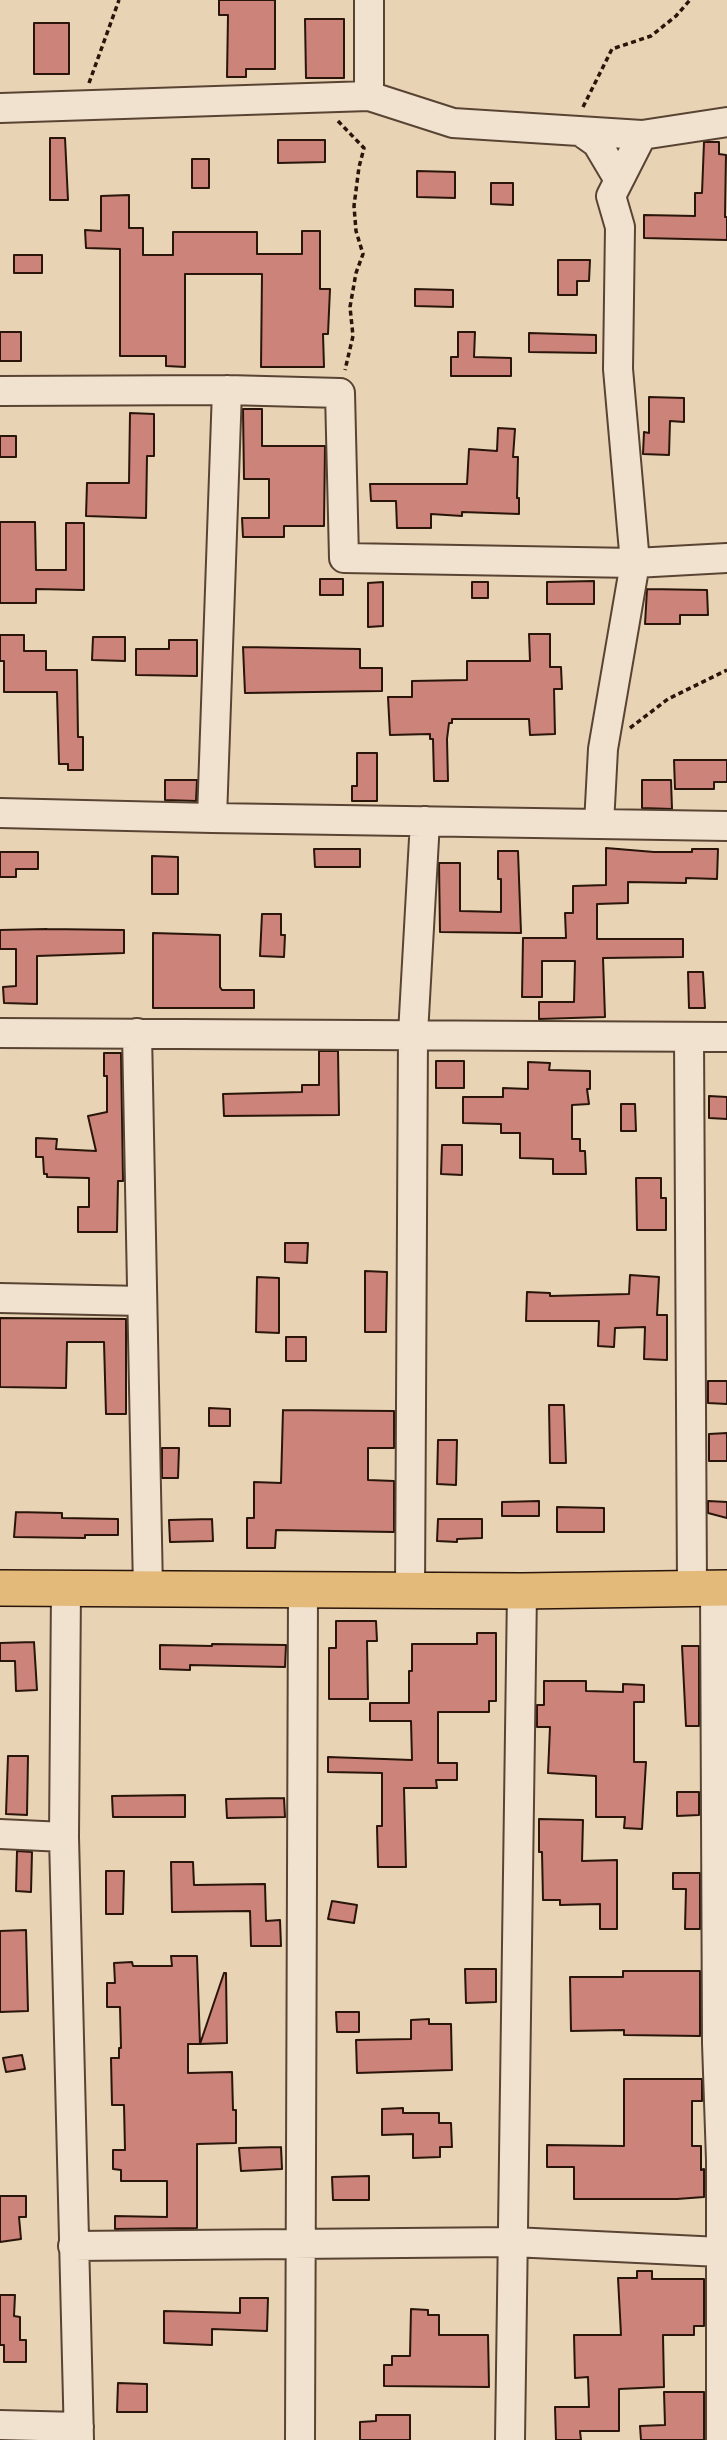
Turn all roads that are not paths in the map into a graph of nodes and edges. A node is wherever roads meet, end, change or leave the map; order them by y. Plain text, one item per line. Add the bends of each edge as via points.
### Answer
1 (369, 0) edge
2 (369, 96) junction
3 (0, 108) edge
4 (727, 122) edge
5 (575, 131) junction
6 (642, 135) junction
7 (619, 180) junction
8 (227, 390) junction
9 (0, 391) edge
10 (727, 558) edge
11 (635, 563) junction
12 (0, 813) edge
13 (212, 818) junction
14 (425, 821) junction
15 (599, 824) junction
16 (727, 826) edge
17 (0, 1033) edge
18 (136, 1033) junction
19 (413, 1034) junction
20 (727, 1037) edge
21 (689, 1038) junction
22 (0, 1298) edge
23 (142, 1301) junction
24 (0, 1588) edge
25 (711, 1588) edge
26 (65, 1589) junction
27 (148, 1590) junction
28 (303, 1590) junction
29 (410, 1590) junction
30 (522, 1591) junction
31 (0, 1834) edge
32 (722, 1834) edge
33 (64, 1837) junction
34 (722, 2044) edge
35 (724, 2160) edge
36 (513, 2242) junction
37 (301, 2244) junction
38 (73, 2246) junction
39 (720, 2252) junction
40 (724, 2373) edge
41 (0, 2426) edge
42 (79, 2433) edge
43 (300, 2440) edge
44 (510, 2440) edge
45 (721, 2440) edge

1 - 2 street
2 - 3 street
2 - 5 street via 453,123
4 - 6 street
5 - 6 street
5 - 7 street via 597,143
6 - 7 street
7 - 11 street via 611,196 620,227 618,369
8 - 9 street
8 - 11 street via 340,393 344,558
8 - 13 street
10 - 11 street
11 - 15 street via 603,749
12 - 13 street
13 - 14 street
14 - 15 street
14 - 19 street
15 - 16 street
17 - 18 street
18 - 19 street
18 - 23 street
19 - 21 street
19 - 29 street
20 - 21 street
21 - 25 street
22 - 23 street
23 - 27 street
24 - 26 main road
25 - 30 main road
25 - 32 street
26 - 27 main road
26 - 33 street
27 - 28 main road
28 - 29 main road
28 - 37 street
29 - 30 main road
30 - 36 street
31 - 33 street
32 - 34 street
33 - 38 street
34 - 35 street
35 - 39 street
36 - 37 street
36 - 39 street
36 - 44 street
37 - 38 street
37 - 43 street
38 - 42 street
39 - 40 street
40 - 45 street
41 - 42 street

